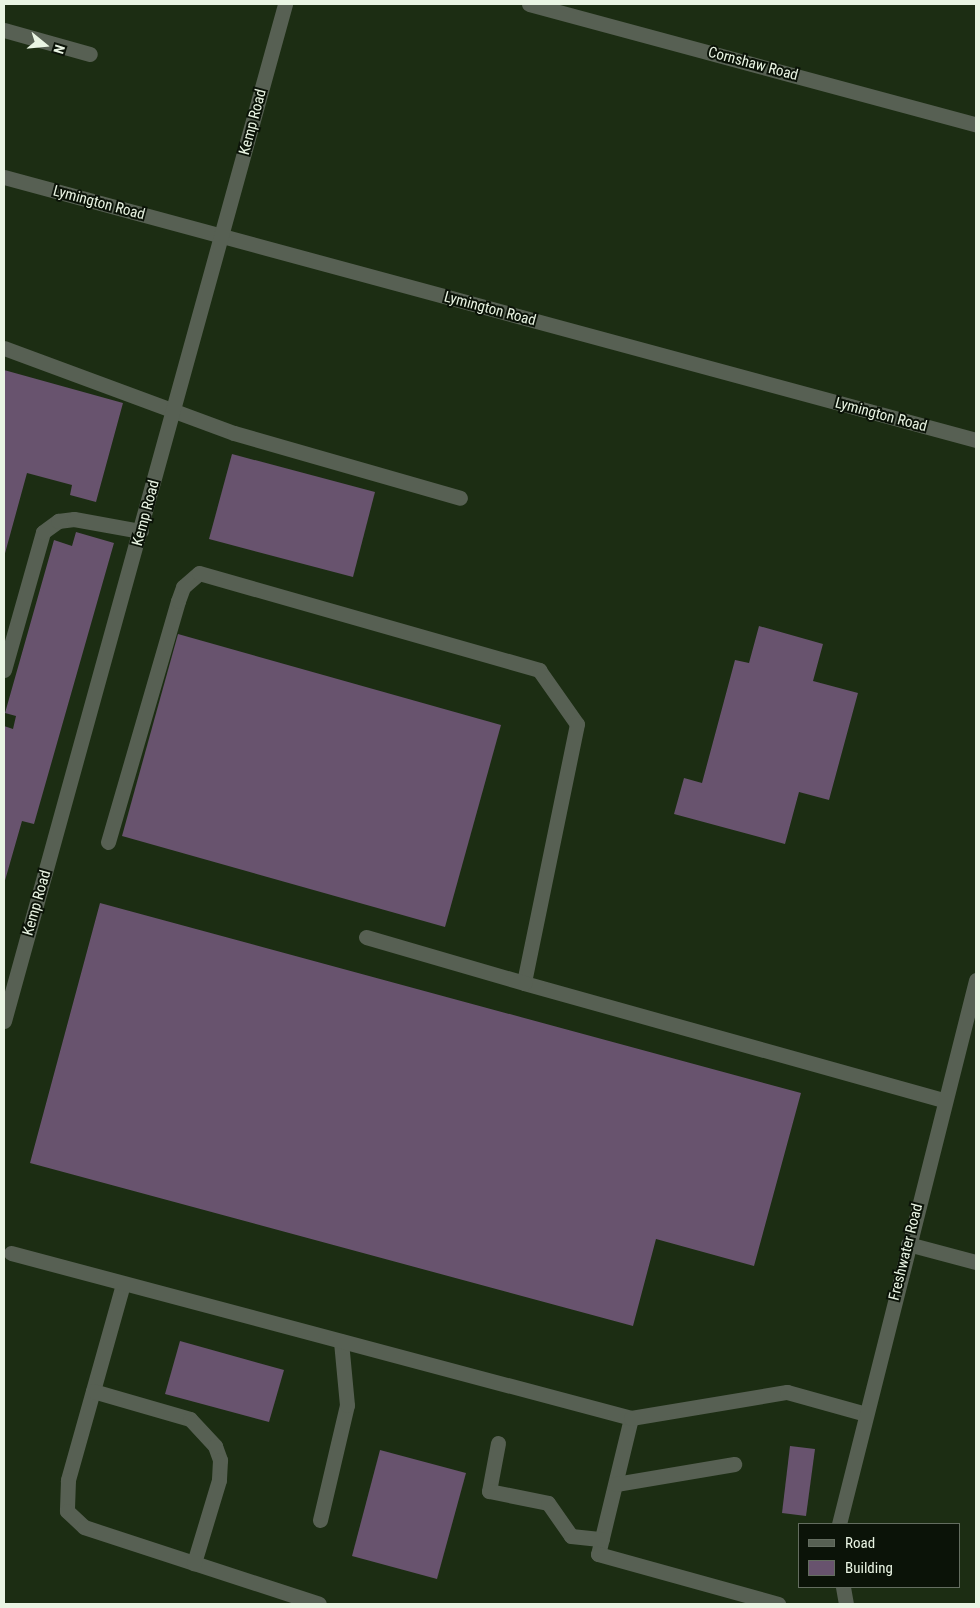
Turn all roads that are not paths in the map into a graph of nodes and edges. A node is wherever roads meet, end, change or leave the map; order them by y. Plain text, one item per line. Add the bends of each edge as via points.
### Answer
1 (285, 4) edge
2 (529, 4) edge
3 (4, 30) edge
4 (90, 54) dead end
5 (976, 125) edge
6 (4, 178) edge
7 (221, 236) junction
8 (4, 348) edge
9 (174, 409) junction
10 (976, 440) edge
11 (460, 498) dead end
12 (141, 531) junction
13 (4, 670) edge
14 (108, 842) dead end
15 (366, 936) dead end
16 (976, 980) edge
17 (524, 983) junction
18 (4, 1021) edge
19 (944, 1100) junction
20 (908, 1244) junction
21 (11, 1253) dead end
22 (976, 1262) edge
23 (123, 1284) junction
24 (341, 1342) junction
25 (93, 1391) junction
26 (866, 1414) junction
27 (631, 1418) junction
28 (498, 1443) dead end
29 (734, 1464) dead end
30 (616, 1484) junction
31 (320, 1520) dead end
32 (839, 1523) edge
33 (602, 1539) junction
34 (194, 1563) junction
35 (843, 1588) edge
36 (319, 1604) edge
37 (778, 1604) edge
38 (846, 1604) edge

1 - 7 street, Kemp Road
2 - 5 street, Cornshaw Road
3 - 4 street
6 - 7 street, Lymington Road
7 - 9 street, Kemp Road
7 - 10 street, Lymington Road
8 - 9 street
9 - 11 street via 234,434
9 - 12 street, Kemp Road
12 - 13 street via 74,519 58,521 43,532
12 - 18 street, Kemp Road
14 - 17 street via 178,601 183,587 199,573 539,670 577,724
15 - 17 street
16 - 19 street, Freshwater Road
17 - 19 street
19 - 20 street, Freshwater Road
20 - 22 street
20 - 26 street, Freshwater Road
21 - 23 street
23 - 24 street
23 - 25 street
24 - 27 street
24 - 31 street via 347,1405
25 - 34 street via 190,1419 215,1446 220,1460 219,1480
25 - 34 street via 68,1480 67,1511 84,1527
26 - 27 street via 787,1392
26 - 32 street, Freshwater Road
27 - 30 street
28 - 33 street via 489,1491 548,1503 571,1536
29 - 30 street
30 - 33 street
33 - 37 street via 598,1554
34 - 36 street
35 - 38 street

